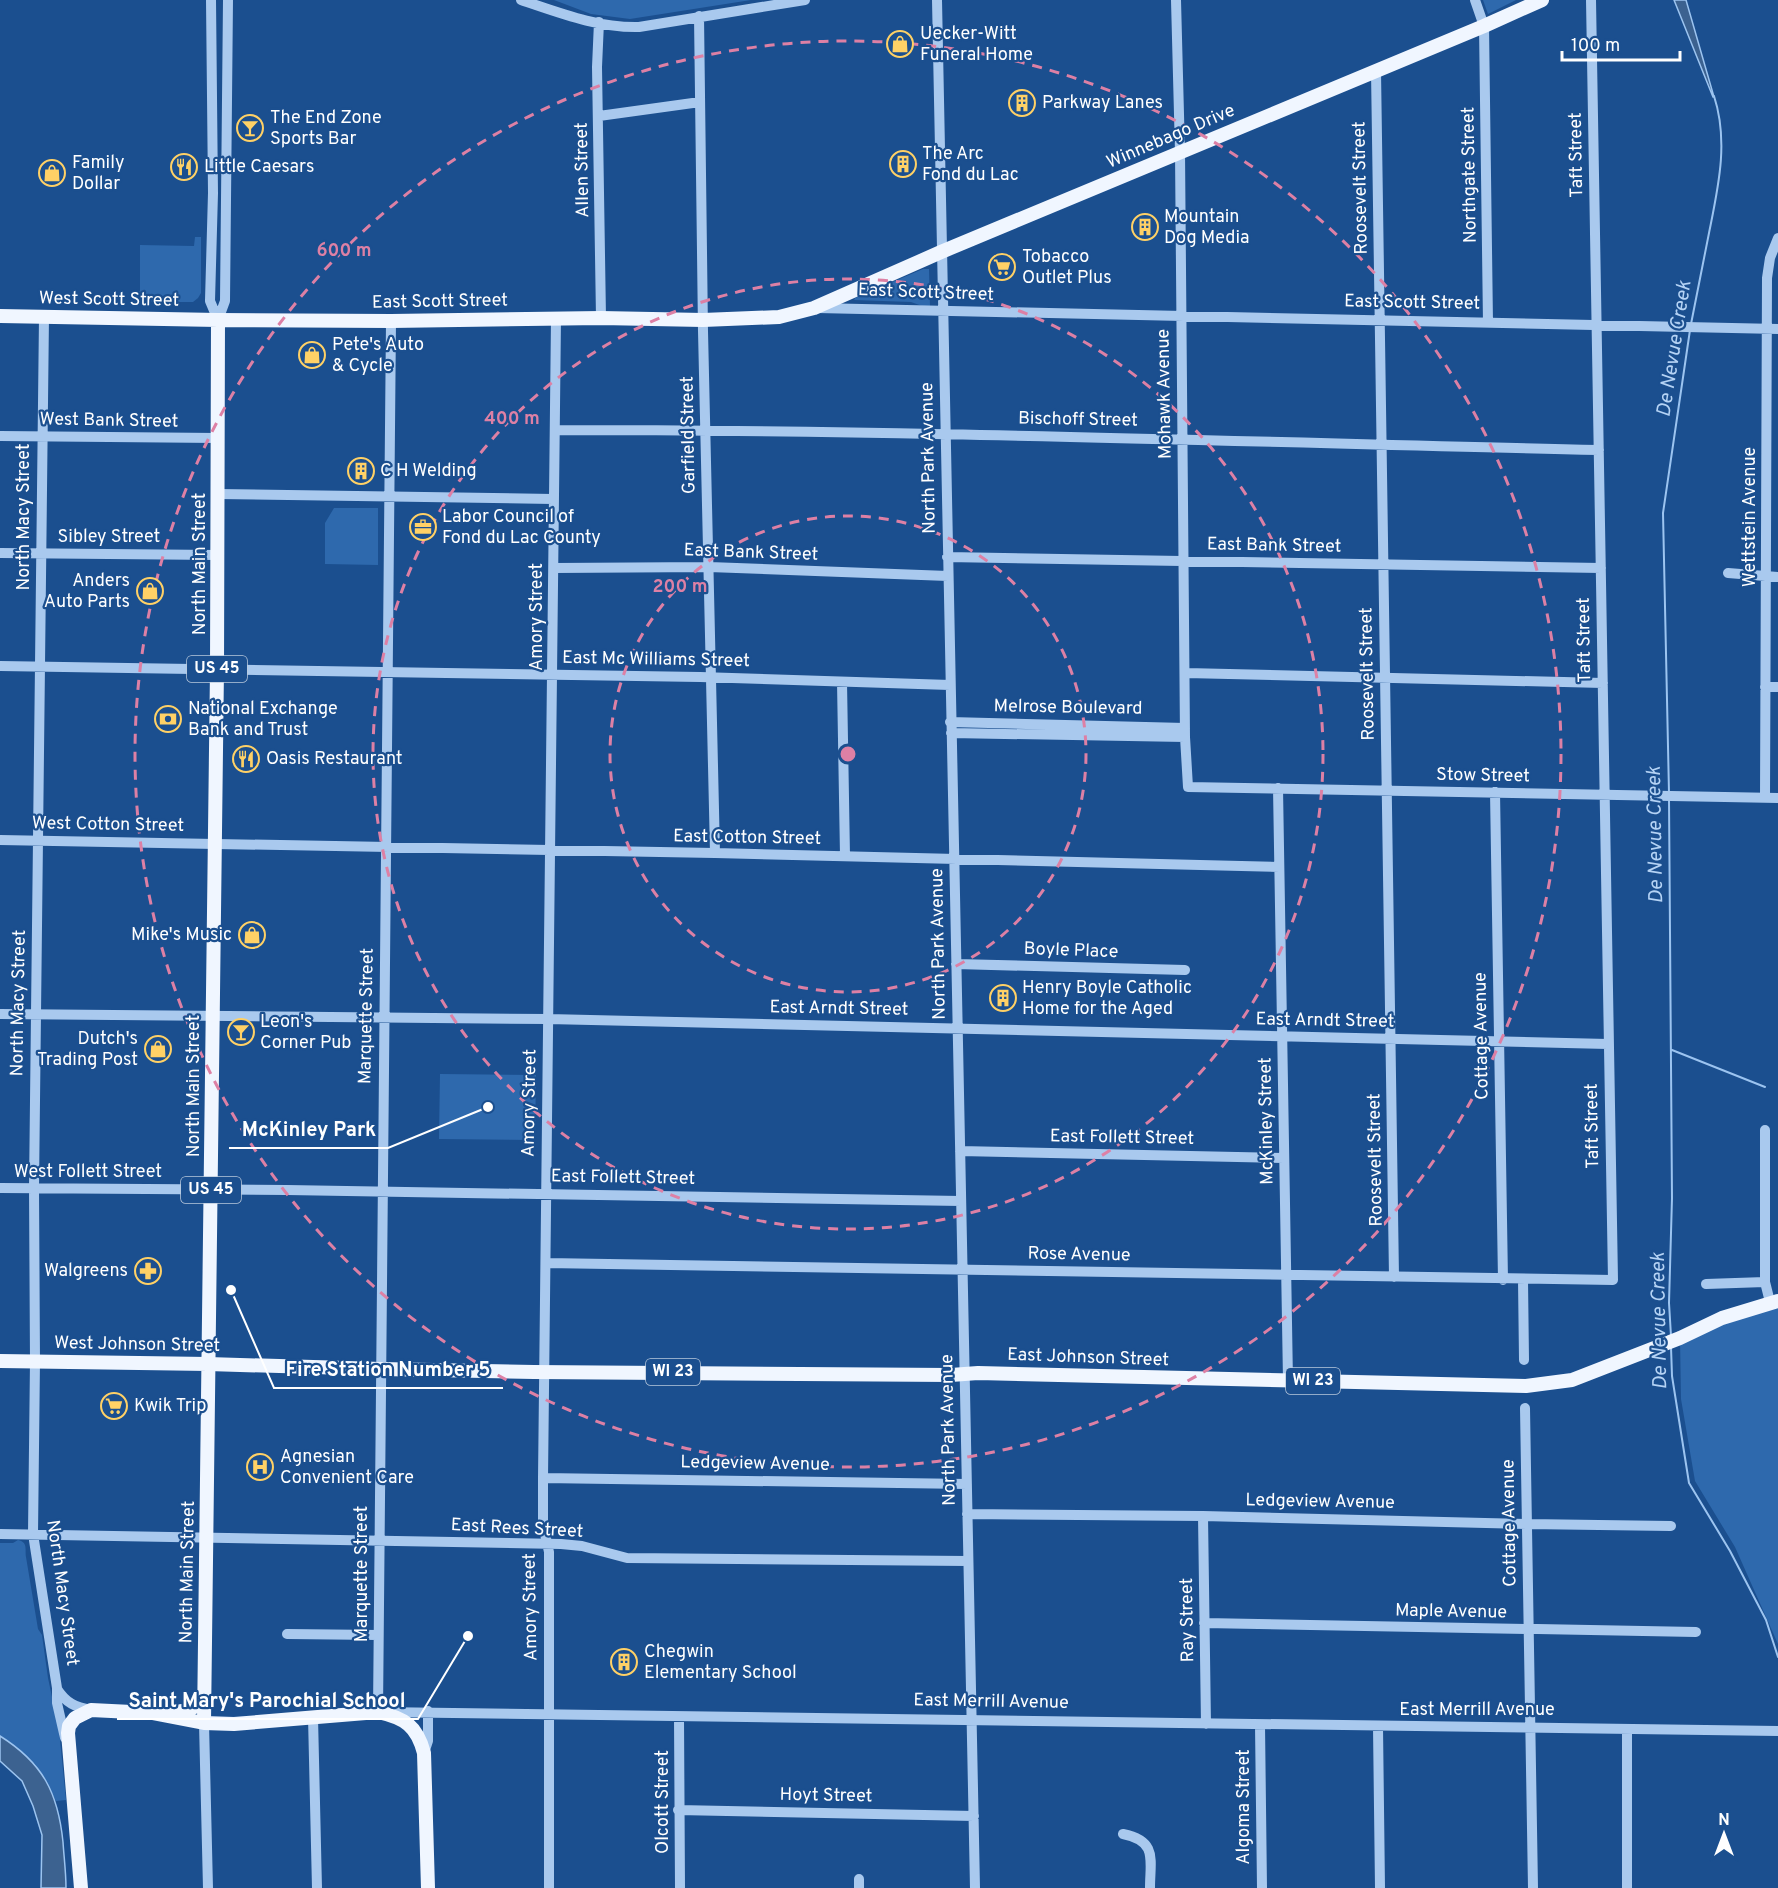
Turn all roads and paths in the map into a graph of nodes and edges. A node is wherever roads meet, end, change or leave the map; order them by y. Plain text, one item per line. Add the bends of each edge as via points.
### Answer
1 (211, 0) edge
2 (228, 0) edge
3 (521, 0) edge
4 (805, 0) edge
5 (937, 0) edge
6 (1176, 0) edge
7 (1475, 0) edge
8 (1542, 0) edge
9 (1591, 0) edge
10 (699, 16) junction
11 (599, 22) junction
12 (1484, 26) junction
13 (1376, 71) junction
14 (700, 102) junction
15 (599, 116) junction
16 (1180, 152) junction
17 (1778, 238) edge
18 (941, 252) junction
19 (814, 308) junction
20 (942, 312) junction
21 (0, 316) edge
22 (44, 316) junction
23 (1181, 316) junction
24 (555, 318) junction
25 (601, 318) junction
26 (218, 320) junction
27 (703, 320) junction
28 (1380, 320) junction
29 (391, 321) junction
30 (1488, 323) junction
31 (1597, 325) junction
32 (1766, 329) junction
33 (1778, 329) edge
34 (555, 430) junction
35 (705, 430) junction
36 (945, 434) junction
37 (0, 436) edge
38 (43, 436) junction
39 (218, 438) junction
40 (1183, 438) junction
41 (1382, 445) junction
42 (1599, 450) junction
43 (1773, 466) edge
44 (218, 494) junction
45 (389, 496) junction
46 (553, 499) junction
47 (0, 553) edge
48 (42, 553) junction
49 (217, 555) junction
50 (947, 557) junction
51 (1184, 560) junction
52 (1382, 564) junction
53 (709, 567) junction
54 (554, 568) junction
55 (1601, 568) junction
56 (1728, 573) dead end
57 (948, 576) junction
58 (1772, 576) edge
59 (0, 666) edge
60 (41, 666) junction
61 (217, 669) junction
62 (387, 673) junction
63 (1186, 673) junction
64 (553, 674) junction
65 (711, 677) junction
66 (1385, 678) junction
67 (842, 682) junction
68 (1603, 682) junction
69 (950, 685) junction
70 (1766, 687) junction
71 (1778, 687) edge
72 (951, 728) junction
73 (1185, 732) junction
74 (1188, 787) joint
75 (1278, 788) junction
76 (1387, 790) junction
77 (1495, 792) junction
78 (1604, 795) junction
79 (1765, 798) junction
80 (1778, 798) edge
81 (0, 840) edge
82 (38, 840) junction
83 (215, 843) junction
84 (387, 846) junction
85 (550, 850) junction
86 (715, 853) junction
87 (845, 856) junction
88 (954, 859) junction
89 (1279, 867) junction
90 (956, 964) junction
91 (1185, 970) dead end
92 (0, 1014) edge
93 (36, 1014) junction
94 (213, 1017) junction
95 (383, 1018) junction
96 (548, 1019) junction
97 (958, 1029) junction
98 (1282, 1036) junction
99 (1390, 1038) junction
100 (1499, 1041) junction
101 (1608, 1044) junction
102 (1765, 1130) dead end
103 (960, 1151) junction
104 (1284, 1158) junction
105 (0, 1188) edge
106 (34, 1188) junction
107 (211, 1190) junction
108 (382, 1191) junction
109 (545, 1193) junction
110 (961, 1201) junction
111 (546, 1263) junction
112 (963, 1269) junction
113 (1286, 1276) junction
114 (1394, 1277) junction
115 (1503, 1280) junction
116 (1523, 1280) junction
117 (1612, 1280) joint
118 (1765, 1282) junction
119 (1706, 1284) dead end
120 (1774, 1302) edge
121 (1524, 1360) dead end
122 (0, 1361) edge
123 (35, 1361) junction
124 (208, 1364) junction
125 (381, 1370) junction
126 (544, 1372) junction
127 (965, 1374) junction
128 (1288, 1381) junction
129 (1525, 1408) dead end
130 (543, 1478) junction
131 (967, 1484) junction
132 (967, 1514) junction
133 (1203, 1516) junction
134 (1527, 1524) junction
135 (1671, 1526) dead end
136 (0, 1534) edge
137 (33, 1534) junction
138 (206, 1538) junction
139 (379, 1541) junction
140 (546, 1543) junction
141 (968, 1561) junction
142 (1204, 1623) junction
143 (1528, 1630) junction
144 (1696, 1632) dead end
145 (287, 1634) dead end
146 (378, 1635) junction
147 (57, 1688) junction
148 (204, 1698) junction
149 (91, 1710) junction
150 (378, 1712) junction
151 (428, 1712) junction
152 (152, 1713) junction
153 (548, 1715) junction
154 (313, 1717) junction
155 (679, 1717) junction
156 (971, 1720) junction
157 (204, 1723) junction
158 (234, 1724) junction
159 (1206, 1724) junction
160 (1260, 1725) junction
161 (1378, 1727) junction
162 (1532, 1728) junction
163 (1627, 1729) junction
164 (1775, 1731) edge
165 (67, 1744) junction
166 (424, 1753) junction
167 (678, 1810) junction
168 (974, 1816) junction
169 (1123, 1834) dead end
170 (81, 1888) edge
171 (208, 1888) edge
172 (317, 1888) edge
173 (428, 1888) edge
174 (549, 1888) edge
175 (680, 1888) edge
176 (975, 1888) edge
177 (1150, 1888) edge
178 (1262, 1888) edge
179 (1380, 1888) edge
180 (1533, 1888) edge
181 (1627, 1888) edge

1 - 26 street, North Main Street via 210,301
2 - 26 street, North Main Street via 225,301
3 - 11 street via 580,20
4 - 10 street
5 - 18 street, North Park Avenue
6 - 16 street, Mohawk Avenue
7 - 12 street, Northgate Street
8 - 12 main road, Winnebago Drive
9 - 31 street, Taft Street
10 - 11 street via 639,27
10 - 14 street, Garfield Street
11 - 15 street, Allen Street
12 - 13 main road, Winnebago Drive
12 - 30 street, Northgate Street
13 - 16 main road, Winnebago Drive
13 - 28 street, Roosevelt Street
14 - 15 street
14 - 27 street, Garfield Street
15 - 25 street, Allen Street
16 - 18 main road, Winnebago Drive
16 - 23 street, Mohawk Avenue
17 - 32 street, Wettstein Avenue via 1767,272
18 - 19 main road, Winnebago Drive
18 - 20 street, North Park Avenue
19 - 20 street, East Scott Street
19 - 27 main road, East Scott Street via 779,316
20 - 23 street, East Scott Street
20 - 36 street, North Park Avenue
21 - 22 main road, West Scott Street
22 - 26 main road, West Scott Street
22 - 38 street, North Macy Street
23 - 28 street, East Scott Street
23 - 40 street, Mohawk Avenue
24 - 25 main road, East Scott Street
24 - 29 main road, East Scott Street
24 - 34 street, Amory Street
25 - 27 main road, East Scott Street
26 - 29 main road, East Scott Street
26 - 39 main road, North Main Street / US 45
27 - 35 street, Garfield Street
28 - 30 street, East Scott Street
28 - 41 street, Roosevelt Street
29 - 45 street, Marquette Street
30 - 31 street, East Scott Street
31 - 32 street, East Scott Street
31 - 42 street, Taft Street
32 - 33 street, East Scott Street
32 - 43 street, Wettstein Avenue
34 - 35 street, Bischoff Street
34 - 46 street, Amory Street
35 - 36 street, Bischoff Street
35 - 53 street, Garfield Street
36 - 40 street, Bischoff Street
36 - 50 street, North Park Avenue
37 - 38 street, West Bank Street
38 - 39 street, West Bank Street
38 - 48 street, North Macy Street
39 - 44 main road, North Main Street / US 45
40 - 41 street, Bischoff Street
40 - 51 street, Mohawk Avenue
41 - 42 street, Bischoff Street
41 - 52 street, Roosevelt Street
42 - 55 street, Taft Street
43 - 58 street, Wettstein Avenue
44 - 45 street
44 - 49 main road, North Main Street / US 45
45 - 46 street
45 - 62 street, Marquette Street
46 - 54 street, Amory Street
47 - 48 street, Sibley Street
48 - 49 street, Sibley Street
48 - 60 street, North Macy Street
49 - 61 main road, North Main Street / US 45
50 - 51 street, East Bank Street
50 - 57 street, North Park Avenue
51 - 52 street, East Bank Street
51 - 63 street, Mohawk Avenue
52 - 55 street, East Bank Street
52 - 66 street, Roosevelt Street
53 - 54 street, East Bank Street
53 - 57 street, East Bank Street
53 - 65 street, Garfield Street
54 - 64 street, Amory Street
55 - 68 street, Taft Street
56 - 58 street
57 - 69 street, North Park Avenue
58 - 70 street, Wettstein Avenue
59 - 60 street, East Mc Williams Street
60 - 61 street, East Mc Williams Street
60 - 82 street, North Macy Street
61 - 62 street, East Mc Williams Street
61 - 83 main road, North Main Street / US 45
62 - 64 street, East Mc Williams Street
62 - 84 street, Marquette Street
63 - 66 street
63 - 73 street, Mohawk Avenue
64 - 65 street, East Mc Williams Street
64 - 85 street, Amory Street
65 - 67 street, East Mc Williams Street
65 - 86 street, Garfield Street
66 - 68 street
66 - 76 street, Roosevelt Street
67 - 69 street, East Mc Williams Street
67 - 87 street
68 - 78 street, Taft Street
69 - 72 street, North Park Avenue
70 - 71 street
70 - 79 street, Wettstein Avenue
72 - 73 street, Melrose Boulevard
72 - 88 street, North Park Avenue
73 - 74 street, Mohawk Avenue
74 - 75 street, Stow Street
75 - 76 street, Stow Street
75 - 89 street, McKinley Street
76 - 77 street, Stow Street
76 - 99 street, Roosevelt Street
77 - 78 street, Stow Street
77 - 100 street, Cottage Avenue
78 - 79 street, Stow Street
78 - 101 street, Taft Street
79 - 80 street, Stow Street
81 - 82 street, West Cotton Street
82 - 83 street, West Cotton Street
82 - 93 street, North Macy Street
83 - 84 street, East Cotton Street
83 - 94 main road, North Main Street / US 45
84 - 85 street, East Cotton Street
84 - 95 street, Marquette Street
85 - 86 street, East Cotton Street
85 - 96 street, Amory Street
86 - 87 street, East Cotton Street
87 - 88 street, East Cotton Street
88 - 89 street, East Cotton Street
88 - 90 street, North Park Avenue
89 - 98 street, McKinley Street
90 - 91 street, Boyle Place
90 - 97 street, North Park Avenue
92 - 93 street, East Arndt Street
93 - 94 street, East Arndt Street
93 - 106 street, North Macy Street
94 - 95 street, East Arndt Street
94 - 107 main road, North Main Street / US 45
95 - 96 street, East Arndt Street
95 - 108 street, Marquette Street
96 - 97 street, East Arndt Street
96 - 109 street, Amory Street
97 - 98 street, East Arndt Street
97 - 103 street, North Park Avenue
98 - 99 street, East Arndt Street
98 - 104 street, McKinley Street
99 - 100 street, East Arndt Street
99 - 114 street, Roosevelt Street
100 - 101 street, East Arndt Street
100 - 115 street, Cottage Avenue
101 - 117 street, Taft Street
102 - 118 street
103 - 104 street, East Follett Street
103 - 110 street, North Park Avenue
104 - 113 street, McKinley Street
105 - 106 street, West Follett Street
106 - 107 street, West Follett Street
106 - 123 street, North Macy Street
107 - 108 street, East Follett Street
107 - 124 main road, North Main Street / US 45
108 - 109 street, East Follett Street
108 - 125 street, Marquette Street
109 - 110 street, East Follett Street
109 - 111 street, Amory Street
110 - 112 street, North Park Avenue
111 - 112 street, Rose Avenue
111 - 126 street, Amory Street
112 - 113 street, Rose Avenue
112 - 127 street, North Park Avenue
113 - 114 street, Rose Avenue
113 - 128 street, McKinley Street
114 - 115 street, Rose Avenue
115 - 116 street, Rose Avenue
116 - 117 street, Rose Avenue
116 - 121 street
118 - 119 street
118 - 120 street
120 - 128 main road, East Johnson Street / WI 23 via 1722,1318 1572,1380 1526,1386
122 - 123 main road, West Johnson Street
123 - 124 main road, West Johnson Street
123 - 137 street, North Macy Street
124 - 125 main road, West Johnson Street / WI 23
124 - 138 main road, North Main Street
125 - 126 main road, East Johnson Street / WI 23
125 - 139 street, Marquette Street
126 - 127 main road, East Johnson Street / WI 23
126 - 130 street, Amory Street
127 - 128 main road, East Johnson Street / WI 23
127 - 131 street, North Park Avenue
129 - 134 street, Cottage Avenue
130 - 131 street, Ledgeview Avenue
130 - 140 street, Amory Street
131 - 132 street, North Park Avenue
132 - 133 street, Ledgeview Avenue
132 - 141 street, North Park Avenue
133 - 134 street, Ledgeview Avenue
133 - 142 street, Ray Street
134 - 135 street, Ledgeview Avenue
134 - 143 street, Cottage Avenue
136 - 137 street, East Rees Street
137 - 138 street, East Rees Street
137 - 147 street, North Macy Street
138 - 139 street, East Rees Street
138 - 148 main road, North Main Street
139 - 140 street, East Rees Street
139 - 146 street, Marquette Street
140 - 141 street, East Rees Street via 582,1546 627,1558
140 - 153 street, Amory Street
141 - 156 street, North Park Avenue
142 - 143 street, Maple Avenue
142 - 159 street, Ray Street
143 - 144 street, Maple Avenue
143 - 162 street, Cottage Avenue
145 - 146 street
146 - 150 street, Marquette Street
147 - 149 street, North Macy Street via 69,1703
147 - 165 street, North Macy Street
148 - 152 main road via 198,1706 181,1712
148 - 157 main road, North Main Street
148 - 158 main road via 217,1716
149 - 152 main road
149 - 165 main road via 71,1722
150 - 151 street, East Merrill Avenue
150 - 154 main road, East Merrill Avenue
150 - 166 main road via 412,1727
151 - 153 street, East Merrill Avenue
151 - 166 street
152 - 157 main road, East Merrill Avenue
153 - 155 street, East Merrill Avenue
153 - 174 street, Amory Street
154 - 158 main road, East Merrill Avenue
154 - 172 street
155 - 156 street, East Merrill Avenue
155 - 167 street, Olcott Street
156 - 159 street, East Merrill Avenue
156 - 168 street, North Park Avenue
157 - 158 main road, East Merrill Avenue
157 - 171 street, North Main Street
159 - 160 street, East Merrill Avenue
160 - 161 street, East Merrill Avenue
160 - 178 street, Algoma Street
161 - 162 street, East Merrill Avenue
161 - 179 street
162 - 163 street, East Merrill Avenue
162 - 180 street, Cottage Avenue
163 - 164 street, East Merrill Avenue
163 - 181 street
165 - 170 main road, North Macy Street
166 - 173 main road
167 - 168 street, Hoyt Street
167 - 175 street, Olcott Street
168 - 176 street, North Park Avenue
169 - 177 street via 1142,1842 1149,1850

